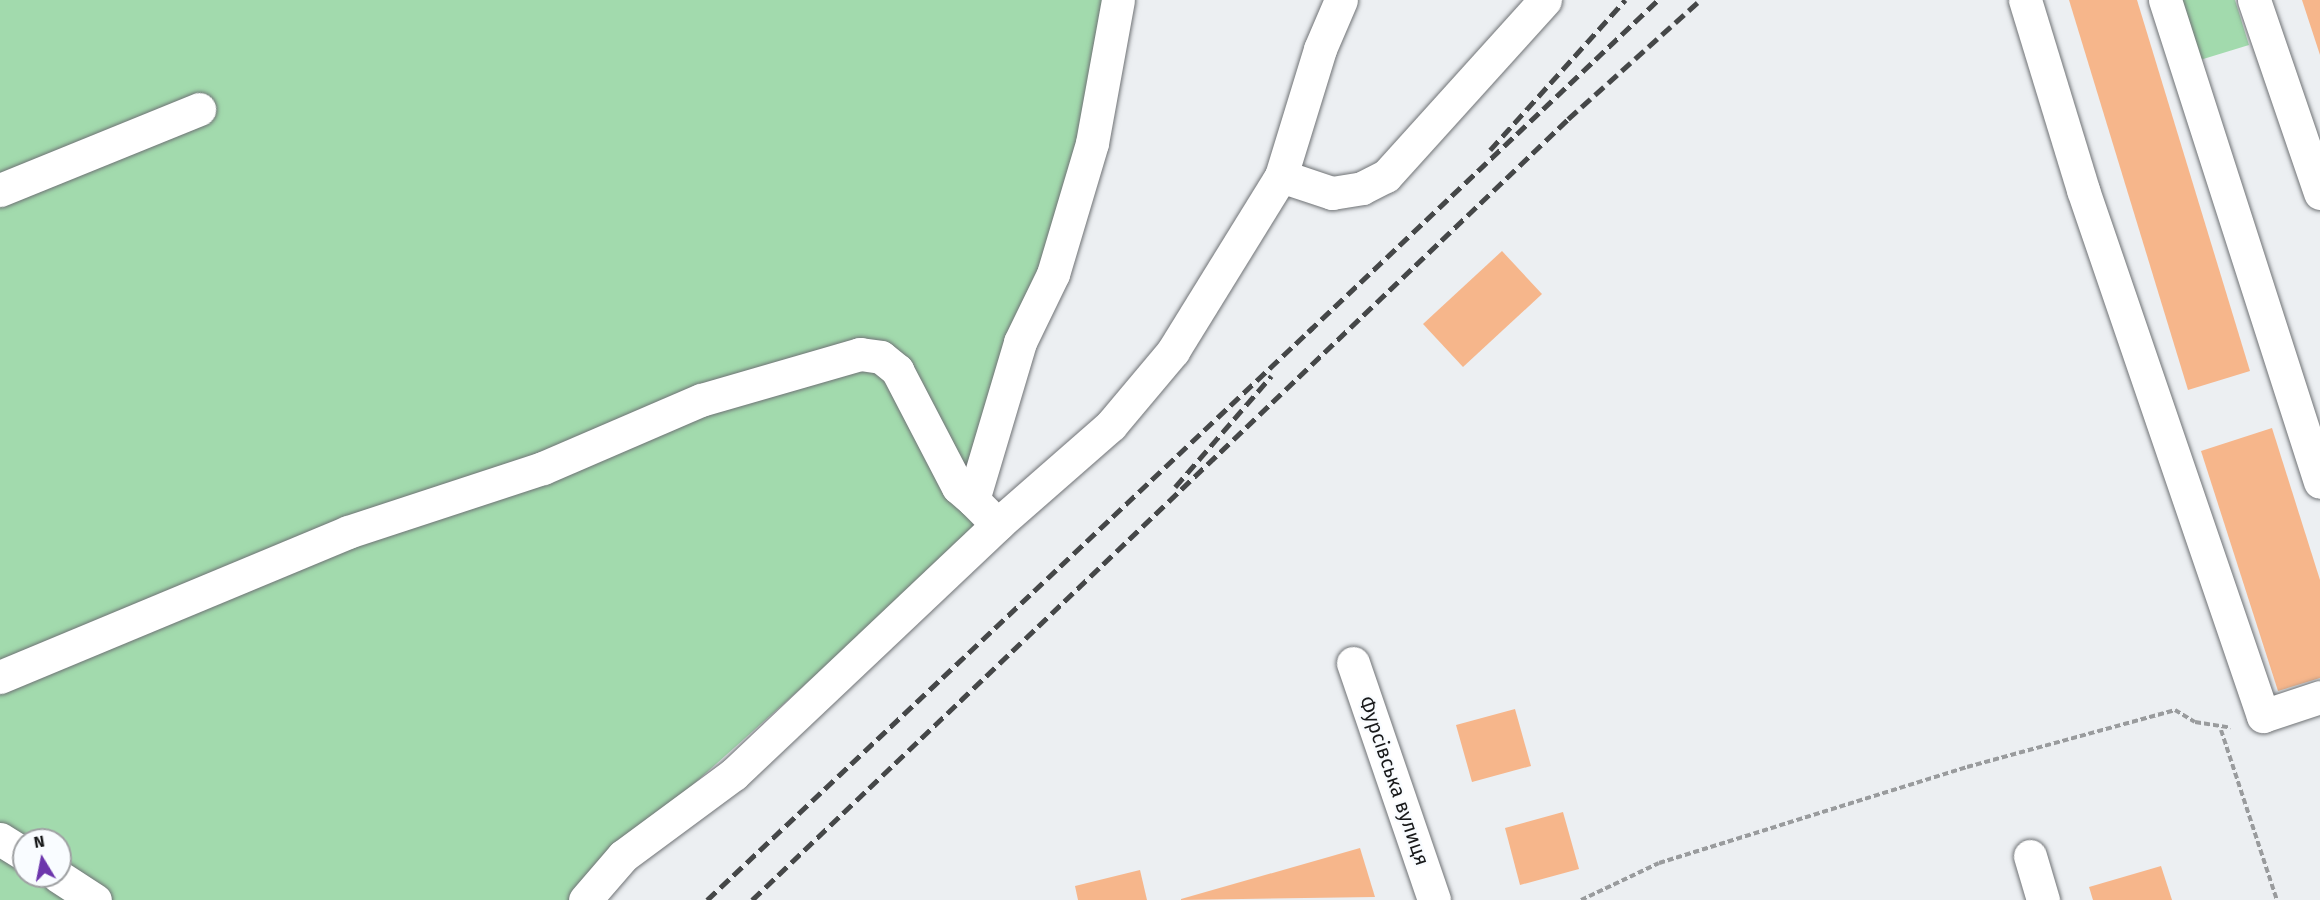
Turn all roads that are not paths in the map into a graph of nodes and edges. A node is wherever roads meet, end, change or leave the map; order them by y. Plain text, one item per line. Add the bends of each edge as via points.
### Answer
1 (1118, 0) edge
2 (1341, 0) edge
3 (1545, 0) edge
4 (2025, 0) edge
5 (2165, 0) edge
6 (2254, 0) edge
7 (199, 109) dead end
8 (1281, 176) junction
9 (0, 190) edge
10 (2320, 193) edge
11 (2320, 482) edge
12 (973, 500) junction
13 (998, 524) junction
14 (1353, 663) dead end
15 (0, 677) edge
16 (2320, 697) edge
17 (2030, 856) dead end
18 (72, 885) edge
19 (95, 900) edge
20 (585, 900) edge
21 (1434, 900) edge
22 (2043, 900) edge

1 - 12 street via 1092,143 1053,274 1020,342
2 - 8 street via 1320,49
3 - 8 street via 1386,176 1362,188 1332,193
4 - 16 street via 2083,190 2263,716
5 - 11 street
6 - 10 street
7 - 9 street
8 - 13 street via 1173,351 1112,425
12 - 13 street
12 - 15 street via 958,487 897,370 881,357 860,354 701,400 543,468 348,532
13 - 20 street via 734,774 623,856
14 - 21 street, Фурсівська вулиця
17 - 22 street
18 - 19 street

